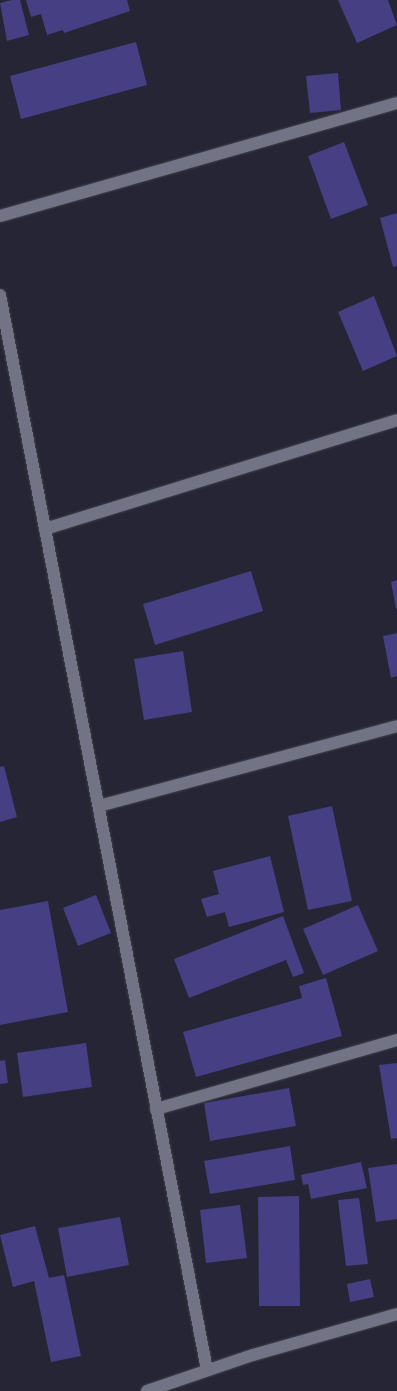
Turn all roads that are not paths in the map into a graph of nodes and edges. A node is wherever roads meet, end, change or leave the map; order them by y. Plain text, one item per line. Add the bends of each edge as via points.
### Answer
1 (397, 103) edge
2 (0, 216) edge
3 (0, 295) edge
4 (397, 420) edge
5 (45, 529) junction
6 (397, 726) edge
7 (99, 806) junction
8 (397, 1040) edge
9 (156, 1109) junction
10 (397, 1314) edge
11 (208, 1370) junction
12 (147, 1391) edge

1 - 2 street
3 - 5 street
4 - 5 street
5 - 7 street
6 - 7 street
7 - 9 street
8 - 9 street
9 - 11 street
10 - 11 street
11 - 12 street

